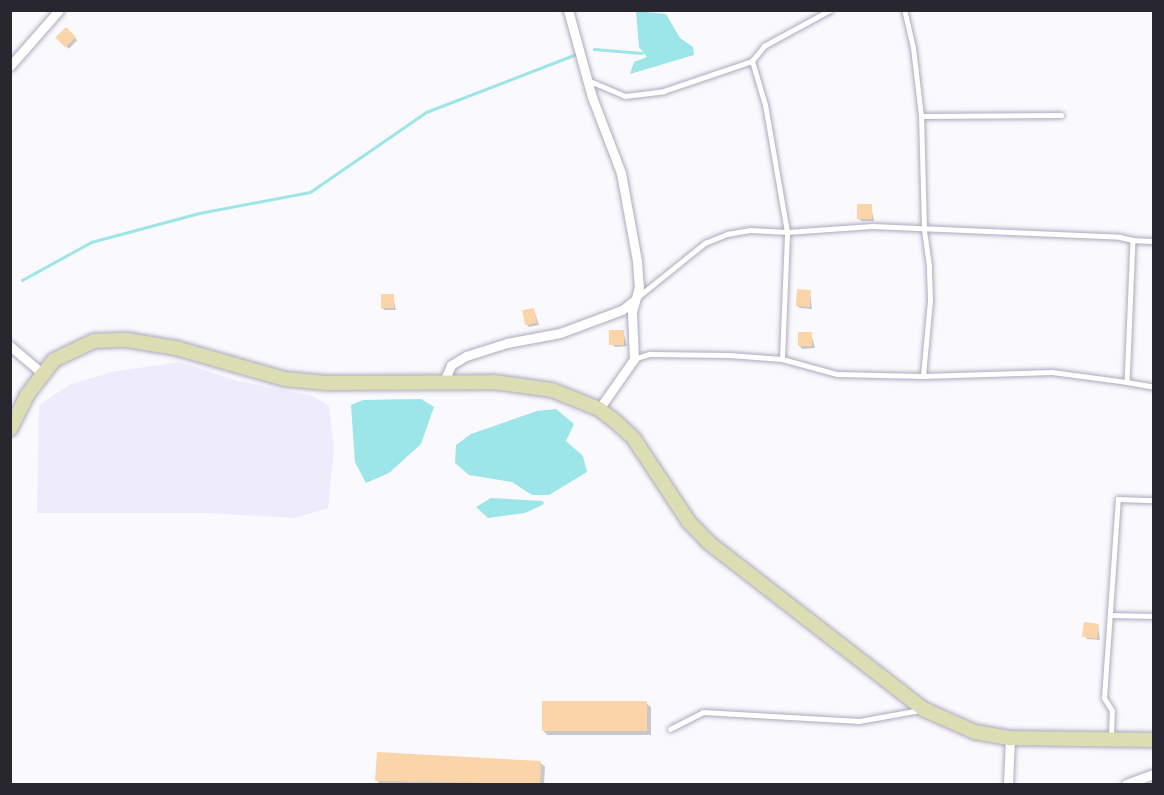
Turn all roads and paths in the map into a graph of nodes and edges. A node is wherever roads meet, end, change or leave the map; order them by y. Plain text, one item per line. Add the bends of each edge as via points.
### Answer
1 (59, 10) edge
2 (568, 10) edge
3 (830, 10) edge
4 (904, 10) edge
5 (752, 61) junction
6 (10, 66) edge
7 (586, 72) junction
8 (1061, 115) dead end
9 (921, 116) junction
10 (924, 229) junction
11 (787, 232) junction
12 (1133, 240) junction
13 (1154, 241) edge
14 (635, 300) junction
15 (10, 346) edge
16 (634, 359) junction
17 (782, 359) junction
18 (42, 374) junction
19 (923, 376) junction
20 (444, 381) junction
21 (1127, 382) junction
22 (1154, 387) edge
23 (599, 409) junction
24 (10, 429) edge
25 (1154, 500) edge
26 (1110, 615) junction
27 (1154, 616) edge
28 (923, 709) junction
29 (670, 729) dead end
30 (1010, 738) junction
31 (1154, 740) edge
32 (1112, 742) junction
33 (1154, 774) edge
34 (1008, 784) edge
35 (1126, 784) edge

1 - 6 street
2 - 7 street
3 - 5 lane via 765,46
4 - 9 lane
5 - 7 lane via 664,91 625,96 596,85
5 - 11 lane via 765,105
7 - 14 street via 621,173 638,261
8 - 9 lane
9 - 10 lane
10 - 11 lane via 823,227
10 - 12 lane via 1029,230
10 - 19 lane via 930,300
11 - 14 lane via 750,230 705,243
11 - 17 lane
12 - 13 lane
12 - 21 lane
14 - 16 street
14 - 20 street via 622,310 561,333 466,356 451,365
15 - 18 street
16 - 17 lane via 649,354 692,354
16 - 23 street
17 - 19 lane via 837,374
18 - 20 main road via 68,350 94,342 127,340 176,348 285,379 327,384
18 - 24 main road
19 - 21 lane via 1052,372
20 - 23 main road via 530,385 575,397
21 - 22 lane
23 - 28 main road via 634,439 688,522 708,542
25 - 26 lane via 1118,499
26 - 27 lane
26 - 32 lane via 1104,698 1112,711
28 - 29 lane via 859,721 703,712
28 - 30 main road via 975,732
30 - 32 main road
30 - 34 street
31 - 32 main road
33 - 35 street

